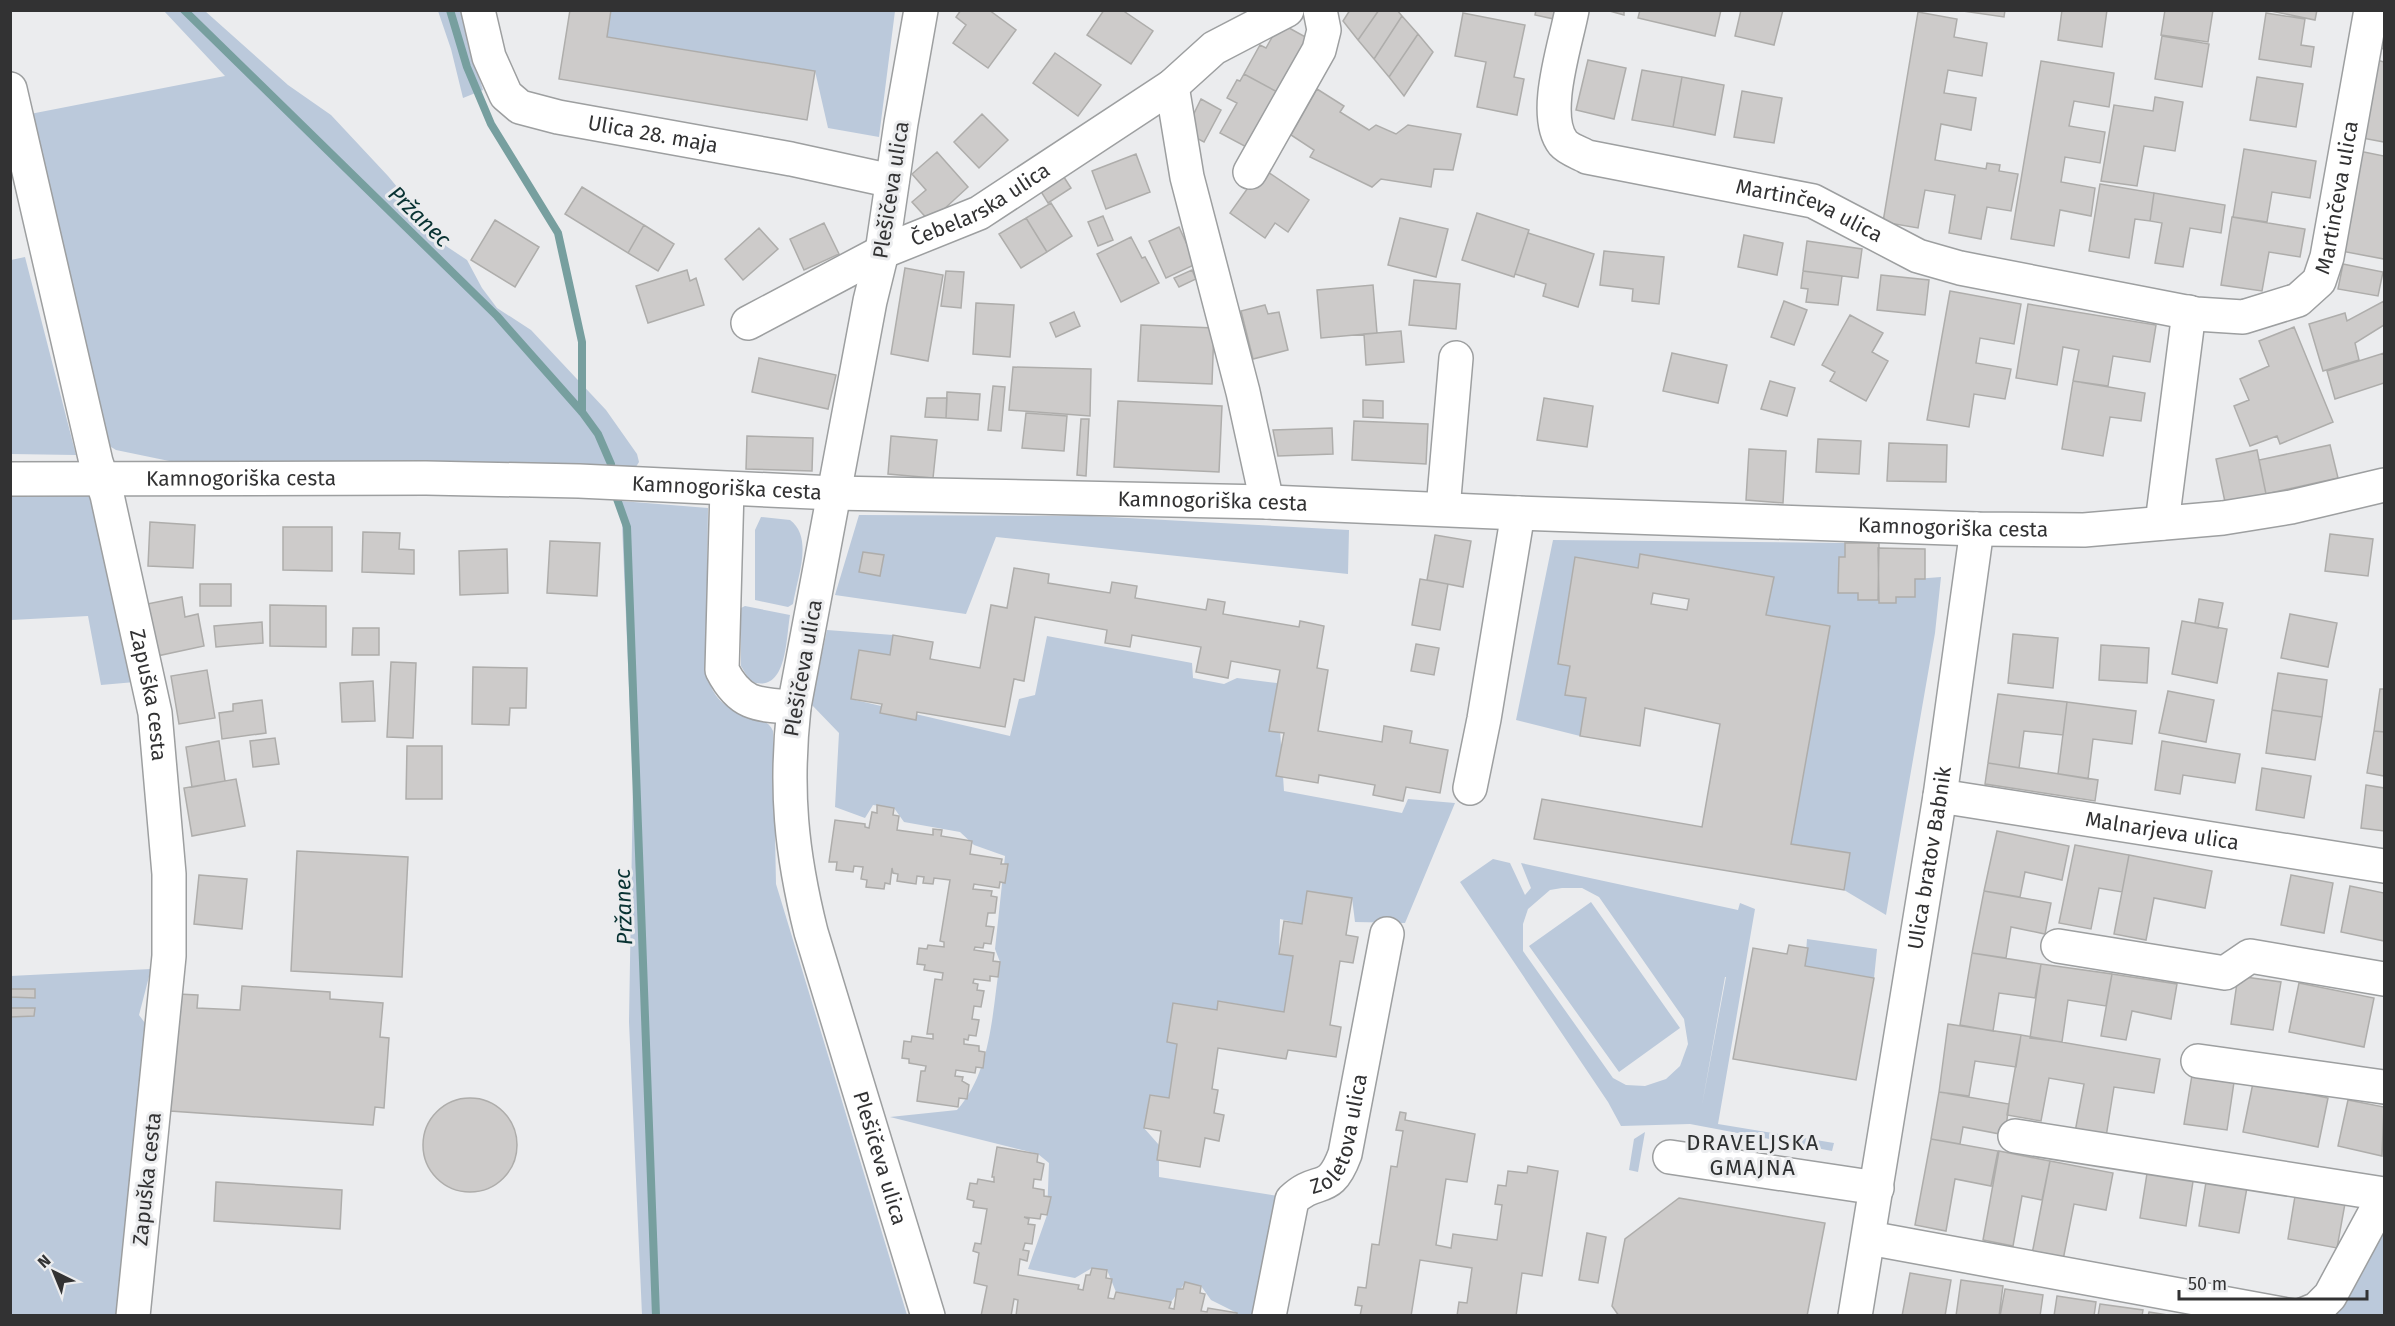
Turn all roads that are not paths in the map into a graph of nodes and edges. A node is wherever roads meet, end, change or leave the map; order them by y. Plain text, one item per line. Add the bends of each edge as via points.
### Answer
1 (478, 10) edge
2 (921, 10) edge
3 (1287, 10) edge
4 (1320, 10) edge
5 (1572, 10) edge
6 (2371, 10) edge
7 (1172, 86) junction
8 (10, 89) edge
9 (1250, 172) dead end
10 (892, 181) junction
11 (882, 252) junction
12 (2189, 312) junction
13 (748, 323) dead end
14 (1456, 358) dead end
15 (10, 479) edge
16 (102, 479) junction
17 (2385, 484) edge
18 (726, 489) junction
19 (834, 493) junction
20 (1267, 502) junction
21 (1443, 509) junction
22 (1518, 513) junction
23 (2162, 523) junction
24 (1977, 529) junction
25 (794, 707) junction
26 (1470, 788) dead end
27 (1940, 796) junction
28 (2385, 866) edge
29 (1387, 934) dead end
30 (2058, 946) dead end
31 (2385, 979) edge
32 (2198, 1061) dead end
33 (2385, 1087) edge
34 (2015, 1136) dead end
35 (1670, 1156) dead end
36 (1876, 1188) junction
37 (2385, 1195) edge
38 (1869, 1238) junction
39 (133, 1316) edge
40 (928, 1316) edge
41 (1269, 1316) edge
42 (1856, 1316) edge
43 (2293, 1316) edge
44 (2300, 1316) edge

1 - 10 street, Ulica 28. maja via 489,57 506,95 520,107
2 - 10 street, Plešičeva ulica
3 - 7 street, Čebelarska ulica via 1214,48
4 - 9 street via 1324,30 1319,50
5 - 12 street, Martinčeva ulica via 1554,100 1556,129 1564,144 1587,157 1813,201 1918,256 1960,268
6 - 12 street, Martinčeva ulica via 2327,256 2319,281 2298,300 2243,317
7 - 11 street, Čebelarska ulica via 979,213
7 - 20 street via 1187,177
8 - 16 street, Zapuška cesta
10 - 11 street, Plešičeva ulica
11 - 13 street, Čebelarska ulica
11 - 19 street, Plešičeva ulica
12 - 23 street
14 - 21 street
15 - 16 street, Kamnogoriška cesta
16 - 18 street, Kamnogoriška cesta via 426,478
16 - 39 street, Zapuška cesta via 155,712 169,874 169,956
17 - 23 street, Kamnogoriška cesta via 2291,507
18 - 19 street, Kamnogoriška cesta
18 - 25 street via 722,670 743,699
19 - 20 street, Kamnogoriška cesta
19 - 25 street, Plešičeva ulica
20 - 21 street, Kamnogoriška cesta
21 - 22 street, Kamnogoriška cesta
22 - 24 street, Kamnogoriška cesta
22 - 26 street
23 - 24 street, Kamnogoriška cesta via 2084,530
24 - 27 street, Ulica bratov Babnik
25 - 40 street, Plešičeva ulica via 789,808 798,882
27 - 28 street, Malnarjeva ulica
27 - 36 street, Ulica bratov Babnik
29 - 41 street, Zoletova ulica via 1345,1154 1337,1174 1327,1183 1303,1190 1292,1200
30 - 31 street via 2225,973 2250,956
32 - 33 street
34 - 37 street
35 - 36 street
36 - 38 street, Ulica bratov Babnik
37 - 44 street via 2330,1296 2317,1309
38 - 42 street, Ulica bratov Babnik
38 - 43 street

